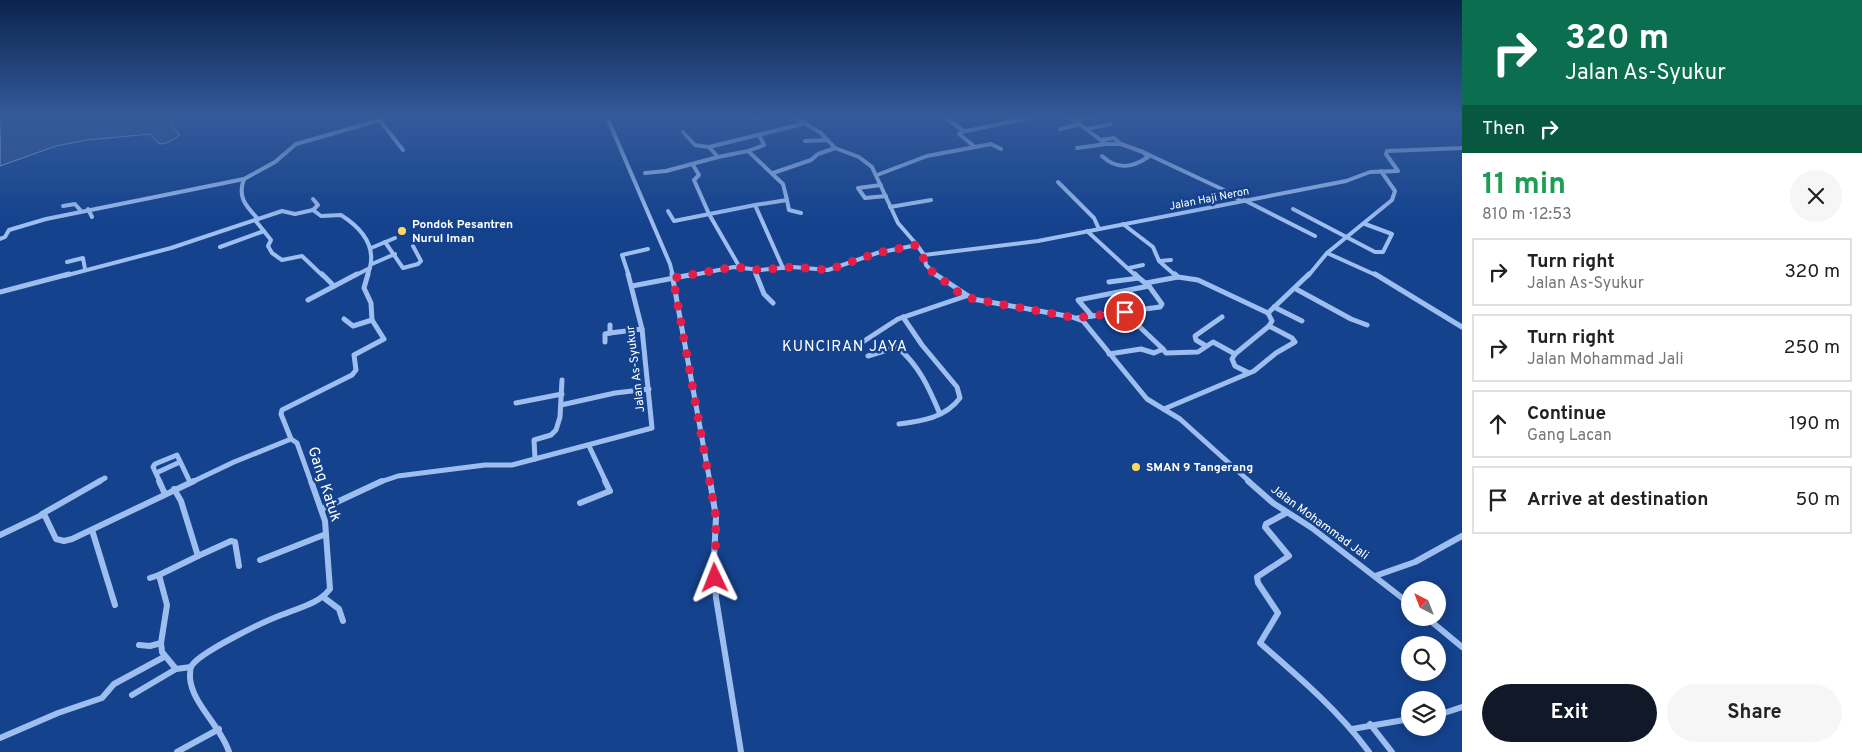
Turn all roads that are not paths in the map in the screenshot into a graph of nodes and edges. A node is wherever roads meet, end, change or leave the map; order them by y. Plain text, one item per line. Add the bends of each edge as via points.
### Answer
1 (287, 152) edge
2 (622, 152) edge
3 (714, 152) edge
4 (743, 152) edge
5 (749, 152) edge
6 (823, 152) edge
7 (845, 152) edge
8 (948, 152) edge
9 (1142, 152) joint
10 (1386, 152) edge
11 (1102, 156) dead end
12 (718, 157) junction
13 (693, 165) junction
14 (1381, 171) junction
15 (645, 173) dead end
16 (773, 173) junction
17 (877, 175) junction
18 (244, 179) junction
19 (1058, 182) dead end
20 (882, 186) junction
21 (886, 196) junction
22 (313, 199) dead end
23 (787, 200) junction
24 (931, 200) dead end
25 (1242, 200) junction
26 (755, 205) junction
27 (63, 206) dead end
28 (890, 207) junction
29 (88, 209) junction
30 (1293, 209) dead end
31 (80, 210) junction
32 (313, 210) junction
33 (668, 212) dead end
34 (801, 213) dead end
35 (709, 214) junction
36 (92, 217) dead end
37 (256, 219) junction
38 (1124, 224) junction
39 (1365, 224) junction
40 (1100, 229) junction
41 (1087, 231) junction
42 (264, 232) junction
43 (1315, 236) dead end
44 (395, 238) dead end
45 (1347, 238) junction
46 (0, 239) edge
47 (385, 242) junction
48 (916, 245) junction
49 (413, 246) dead end
50 (220, 247) dead end
51 (371, 248) junction
52 (648, 249) dead end
53 (1327, 253) junction
54 (395, 254) junction
55 (924, 255) junction
56 (1171, 260) dead end
57 (1159, 261) junction
58 (67, 262) dead end
59 (1143, 265) dead end
60 (371, 266) junction
61 (739, 266) junction
62 (784, 268) junction
63 (1129, 268) junction
64 (85, 269) junction
65 (754, 269) junction
66 (1178, 277) junction
67 (673, 278) junction
68 (1139, 278) junction
69 (1109, 282) dead end
70 (1147, 285) junction
71 (334, 286) junction
72 (632, 286) junction
73 (1296, 289) junction
74 (0, 292) edge
75 (966, 296) junction
76 (308, 300) dead end
77 (772, 303) dead end
78 (1274, 307) junction
79 (1125, 312) junction
80 (1268, 313) junction
81 (1092, 316) junction
82 (903, 317) junction
83 (1222, 317) dead end
84 (1076, 318) junction
85 (344, 319) dead end
86 (372, 320) junction
87 (1302, 321) dead end
88 (610, 325) dead end
89 (1367, 325) dead end
90 (1269, 326) junction
91 (1462, 327) edge
92 (642, 329) junction
93 (610, 333) junction
94 (605, 342) dead end
95 (854, 345) dead end
96 (1206, 346) junction
97 (1163, 349) junction
98 (1109, 354) junction
99 (1235, 354) junction
100 (868, 356) dead end
101 (1249, 373) junction
102 (562, 380) dead end
103 (649, 389) junction
104 (562, 394) junction
105 (516, 403) dead end
106 (561, 405) junction
107 (1164, 409) junction
108 (940, 414) junction
109 (899, 424) dead end
110 (292, 439) junction
111 (589, 446) junction
112 (535, 459) junction
113 (180, 462) junction
114 (156, 473) junction
115 (105, 478) dead end
116 (190, 482) junction
117 (174, 489) junction
118 (165, 494) junction
119 (580, 503) dead end
120 (322, 509) junction
121 (1286, 513) junction
122 (41, 514) junction
123 (92, 530) junction
124 (326, 534) junction
125 (0, 535) edge
126 (1462, 536) edge
127 (198, 556) junction
128 (260, 560) dead end
129 (239, 566) dead end
130 (159, 575) junction
131 (1375, 576) junction
132 (150, 578) dead end
133 (323, 597) junction
134 (1401, 597) edge
135 (115, 604) dead end
136 (343, 622) dead end
137 (1437, 626) edge
138 (161, 643) junction
139 (139, 645) dead end
140 (1462, 647) edge
141 (164, 657) junction
142 (191, 666) junction
143 (176, 669) junction
144 (132, 695) dead end
145 (1462, 708) edge
146 (1446, 713) edge
147 (1401, 720) edge
148 (1370, 724) junction
149 (219, 729) junction
150 (1352, 729) junction
151 (0, 738) edge
152 (177, 752) edge
153 (229, 752) edge
154 (741, 752) edge
155 (1369, 752) edge
156 (1392, 752) edge

1 - 18 street
2 - 67 street
3 - 12 street
4 - 12 street
5 - 16 street
6 - 16 street via 811,160
7 - 17 street via 865,160
8 - 17 street via 927,156
9 - 11 street via 1147,159 1121,166
9 - 25 street
10 - 14 street, Jalan Haji Neron via 1399,170
12 - 13 street
13 - 15 street
13 - 35 street via 699,175 694,180
14 - 25 street, Jalan Haji Neron via 1346,181
14 - 39 street via 1394,196
16 - 23 street via 783,184
17 - 20 street
18 - 29 street
18 - 37 street via 240,197
19 - 40 street via 1094,218
20 - 21 street
20 - 21 street via 858,188 866,198
21 - 28 street
22 - 32 street via 318,205
23 - 26 street
23 - 34 street via 789,210
24 - 28 street
25 - 38 street, Jalan Haji Neron
25 - 43 street
26 - 35 street
26 - 62 street
27 - 31 street via 75,204
28 - 48 street
29 - 31 street
29 - 36 street
30 - 45 street
31 - 46 street via 47,216 9,230
32 - 37 street via 295,214 279,212
32 - 51 street via 321,216 343,215 364,233
33 - 35 street via 674,221
35 - 61 street
37 - 42 street
37 - 64 street via 170,248
38 - 40 street, Jalan Haji Neron
38 - 57 street via 1153,247
39 - 45 street
39 - 45 street via 1392,234 1382,252 1375,252
40 - 41 street, Jalan Haji Neron
41 - 55 street, Jalan Haji Neron via 1038,241
41 - 63 street
42 - 50 street
42 - 71 street via 271,240 268,246 272,253 282,260 302,256
44 - 47 street
45 - 53 street
47 - 51 street
47 - 54 street
48 - 55 street
48 - 62 street via 877,253 828,270
49 - 54 street via 422,261 418,264 403,268
51 - 60 street
52 - 72 street, Jalan As-Syukur via 622,254
53 - 73 street
53 - 91 street via 1383,278
54 - 60 street
55 - 75 street via 930,270
56 - 57 street
57 - 66 street
58 - 64 street via 83,258
59 - 63 street
60 - 71 street
60 - 86 street via 364,288 371,303
61 - 65 street
61 - 67 street
62 - 65 street
63 - 68 street
64 - 74 street
65 - 77 street via 764,294
66 - 70 street
66 - 80 street via 1198,280
67 - 72 street
67 - 154 street via 716,517 716,598
68 - 69 street
68 - 70 street
70 - 79 street via 1156,293 1161,306
70 - 81 street via 1078,300
71 - 76 street
72 - 92 street, Jalan As-Syukur
73 - 78 street
73 - 89 street
75 - 82 street
75 - 84 street
78 - 80 street
78 - 87 street
79 - 81 street
79 - 97 street
80 - 90 street via 1272,320
81 - 84 street
82 - 95 street
82 - 108 street via 957,387 959,401
83 - 96 street via 1195,336
84 - 98 street, Jalan Mohammad Jali via 1086,323
85 - 86 street via 353,326
86 - 110 street via 384,339 354,355 355,372 282,410
88 - 93 street
90 - 99 street
90 - 101 street via 1295,342
92 - 93 street
92 - 103 street, Jalan As-Syukur
93 - 94 street via 605,334
96 - 97 street via 1196,352 1166,353
96 - 99 street via 1213,342
97 - 98 street
98 - 107 street, Jalan Mohammad Jali via 1142,394
99 - 101 street via 1232,362
100 - 108 street via 897,347 923,375
101 - 107 street
102 - 104 street
103 - 106 street
103 - 111 street, Jalan As-Syukur via 652,428
104 - 105 street
104 - 106 street
106 - 112 street via 557,430 553,435 534,440
107 - 121 street, Jalan Mohammad Jali via 1180,419
108 - 109 street via 926,420
110 - 116 street, Gang Katuk
110 - 120 street, Gang Katuk via 297,443
111 - 112 street, Jalan As-Syukur
111 - 119 street via 610,491
112 - 120 street, Jalan As-Syukur via 512,465 485,465 398,476
113 - 114 street
113 - 114 street via 176,455 155,464
113 - 116 street
114 - 118 street
115 - 122 street
116 - 117 street, Gang Katuk
117 - 118 street, Gang Katuk
117 - 127 street via 181,501
118 - 123 street, Gang Katuk
120 - 124 street, Gang Katuk
121 - 131 street, Jalan Mohammad Jali via 1312,528
121 - 150 street via 1265,527 1289,556 1257,577 1278,613 1260,643 1313,689
122 - 123 street, Gang Katuk via 46,516 59,541
122 - 125 street
123 - 135 street
124 - 128 street
124 - 133 street, Gang Katuk via 331,586
126 - 131 street via 1415,562
127 - 129 street via 231,541 235,542
127 - 130 street
130 - 132 street
130 - 138 street via 167,605
131 - 134 street, Jalan Mohammad Jali
133 - 136 street via 339,609
133 - 142 street via 204,654
137 - 140 street
138 - 139 street
138 - 141 street
141 - 143 street
141 - 151 street via 114,684 102,698
142 - 143 street
142 - 149 street via 195,693
143 - 144 street
145 - 146 street
147 - 148 street
148 - 150 street
148 - 156 street
149 - 152 street
149 - 153 street
150 - 155 street

